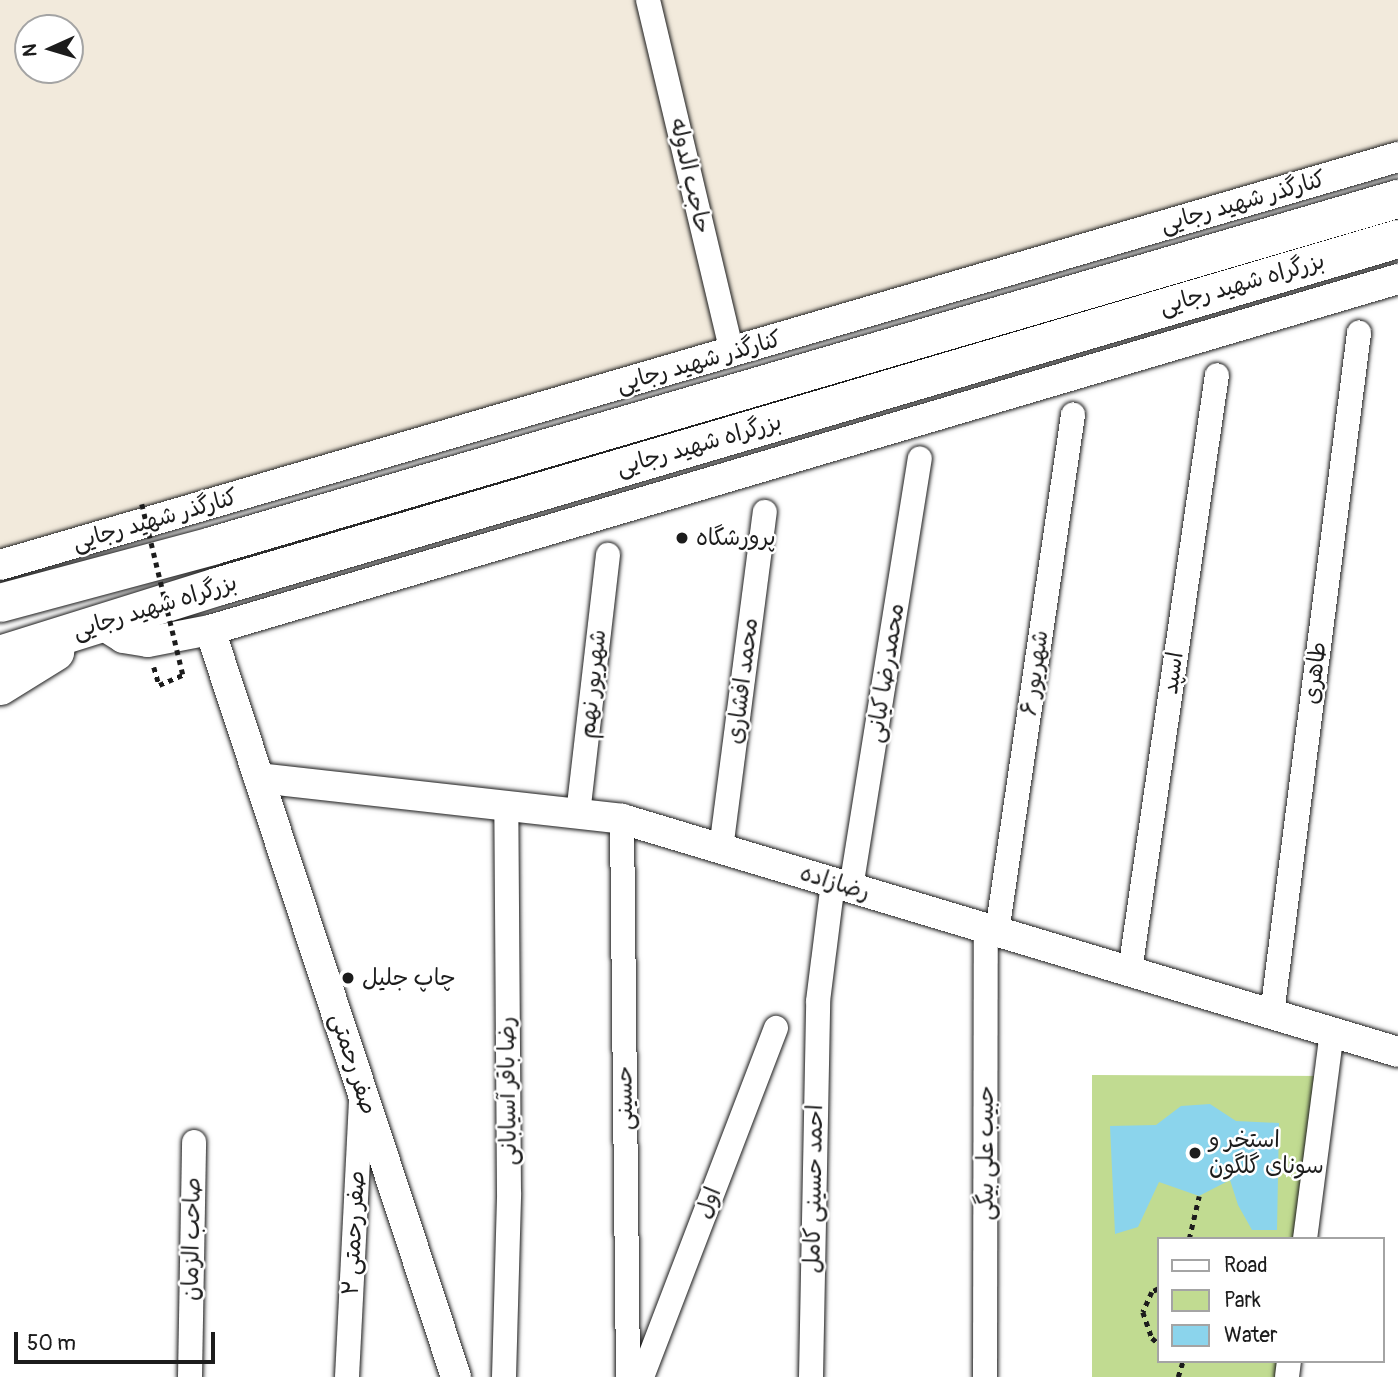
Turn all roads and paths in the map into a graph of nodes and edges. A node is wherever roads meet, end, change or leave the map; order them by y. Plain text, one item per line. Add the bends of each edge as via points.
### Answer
1 (648, 0) edge
2 (1398, 157) edge
3 (1398, 199) edge
4 (1398, 239) edge
5 (1398, 279) edge
6 (1359, 333) dead end
7 (732, 352) junction
8 (1217, 375) dead end
9 (1073, 415) dead end
10 (920, 459) dead end
11 (142, 504) dead end
12 (765, 512) dead end
13 (608, 555) dead end
14 (0, 565) edge
15 (0, 603) edge
16 (101, 624) junction
17 (210, 631) junction
18 (0, 655) edge
19 (159, 685) dead end
20 (0, 686) edge
21 (259, 778) junction
22 (506, 806) junction
23 (578, 814) junction
24 (622, 819) junction
25 (721, 849) junction
26 (842, 885) junction
27 (992, 930) junction
28 (1130, 971) junction
29 (1272, 1014) junction
30 (776, 1028) dead end
31 (1332, 1032) junction
32 (1398, 1052) edge
33 (362, 1089) junction
34 (194, 1142) dead end
35 (1199, 1195) dead end
36 (1189, 1237) edge
37 (1305, 1237) edge
38 (1156, 1290) edge
39 (1156, 1341) edge
40 (190, 1377) edge
41 (347, 1377) edge
42 (456, 1377) edge
43 (503, 1377) edge
44 (628, 1377) edge
45 (642, 1377) edge
46 (811, 1377) edge
47 (985, 1377) edge

1 - 7 street, حاجب الدوله
2 - 7 street, کنارگذر شهید رجایی
3 - 15 highway, بزرگراه شهید رجایی via 212,546
4 - 16 highway, بزرگراه شهید رجایی
5 - 17 street
6 - 29 street, طاهری
7 - 14 street, کنارگذر شهید رجایی
8 - 28 street, اسپد
9 - 27 street, شهریور ۶
10 - 26 street, محمدرضا کیانی
11 - 19 path, bridge via 183,675
12 - 25 street, محمد افشاری
13 - 23 street, شهریور نهم
16 - 17 street via 123,638 148,642
16 - 18 highway, بزرگراه شهید رجایی
16 - 20 highway
17 - 21 street, صفر رحمتی
21 - 22 street, رضازاده
21 - 33 street, صفر رحمتی
22 - 23 street, رضازاده
22 - 43 street, رضا باقر آسیابانی via 509,1193
23 - 24 street, رضازاده
24 - 25 street, رضازاده
24 - 44 street, حسینی
25 - 26 street, رضازاده
26 - 27 street, رضازاده
26 - 46 street, احمد حسینی کامل via 818,1001
27 - 28 street, رضازاده
27 - 47 street, حبیب علی بیگی
28 - 29 street, رضازاده
29 - 31 street, رضازاده
30 - 45 street, اول
31 - 32 street, رضازاده
31 - 37 street
33 - 41 street, صفر رحمتی ۲
33 - 42 street, صفر رحمتی
34 - 40 street, صاحب الزمان
35 - 36 path
38 - 39 path via 1143,1312

